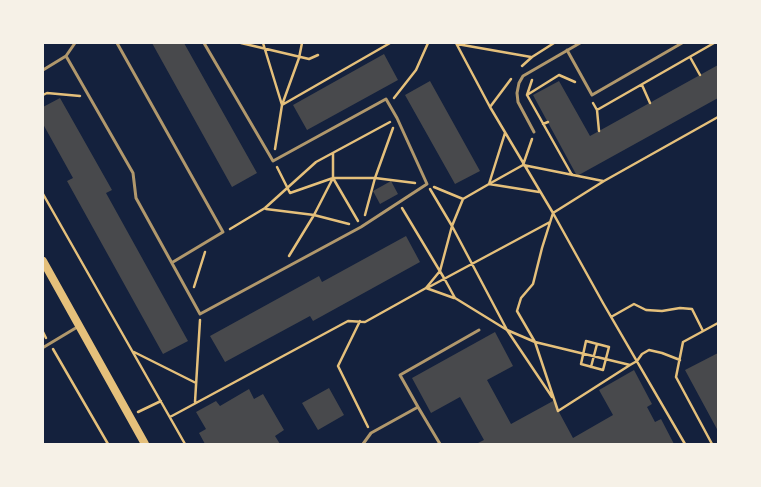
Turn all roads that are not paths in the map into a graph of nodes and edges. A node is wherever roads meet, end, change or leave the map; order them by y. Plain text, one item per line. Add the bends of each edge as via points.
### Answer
1 (75, 43) edge
2 (117, 43) edge
3 (204, 43) edge
4 (580, 43) edge
5 (682, 43) edge
6 (567, 50) junction
7 (66, 56) junction
8 (43, 70) edge
9 (534, 132) road end
10 (43, 261) edge
11 (173, 262) junction
12 (79, 326) junction
13 (479, 330) dead end
14 (44, 347) dead end
15 (418, 407) junction
16 (145, 444) edge
17 (363, 444) edge
18 (440, 444) edge

1 - 7 lane
2 - 11 lane via 223,232
3 - 11 lane via 273,161 386,99 427,184 361,227 200,314
4 - 6 lane
5 - 6 lane via 592,95
6 - 9 lane via 523,76 519,83 518,102
7 - 8 lane
7 - 11 lane via 133,173 136,198
10 - 12 main road
12 - 14 lane
12 - 16 main road
13 - 15 lane via 400,375
15 - 17 lane via 371,433
15 - 18 lane

